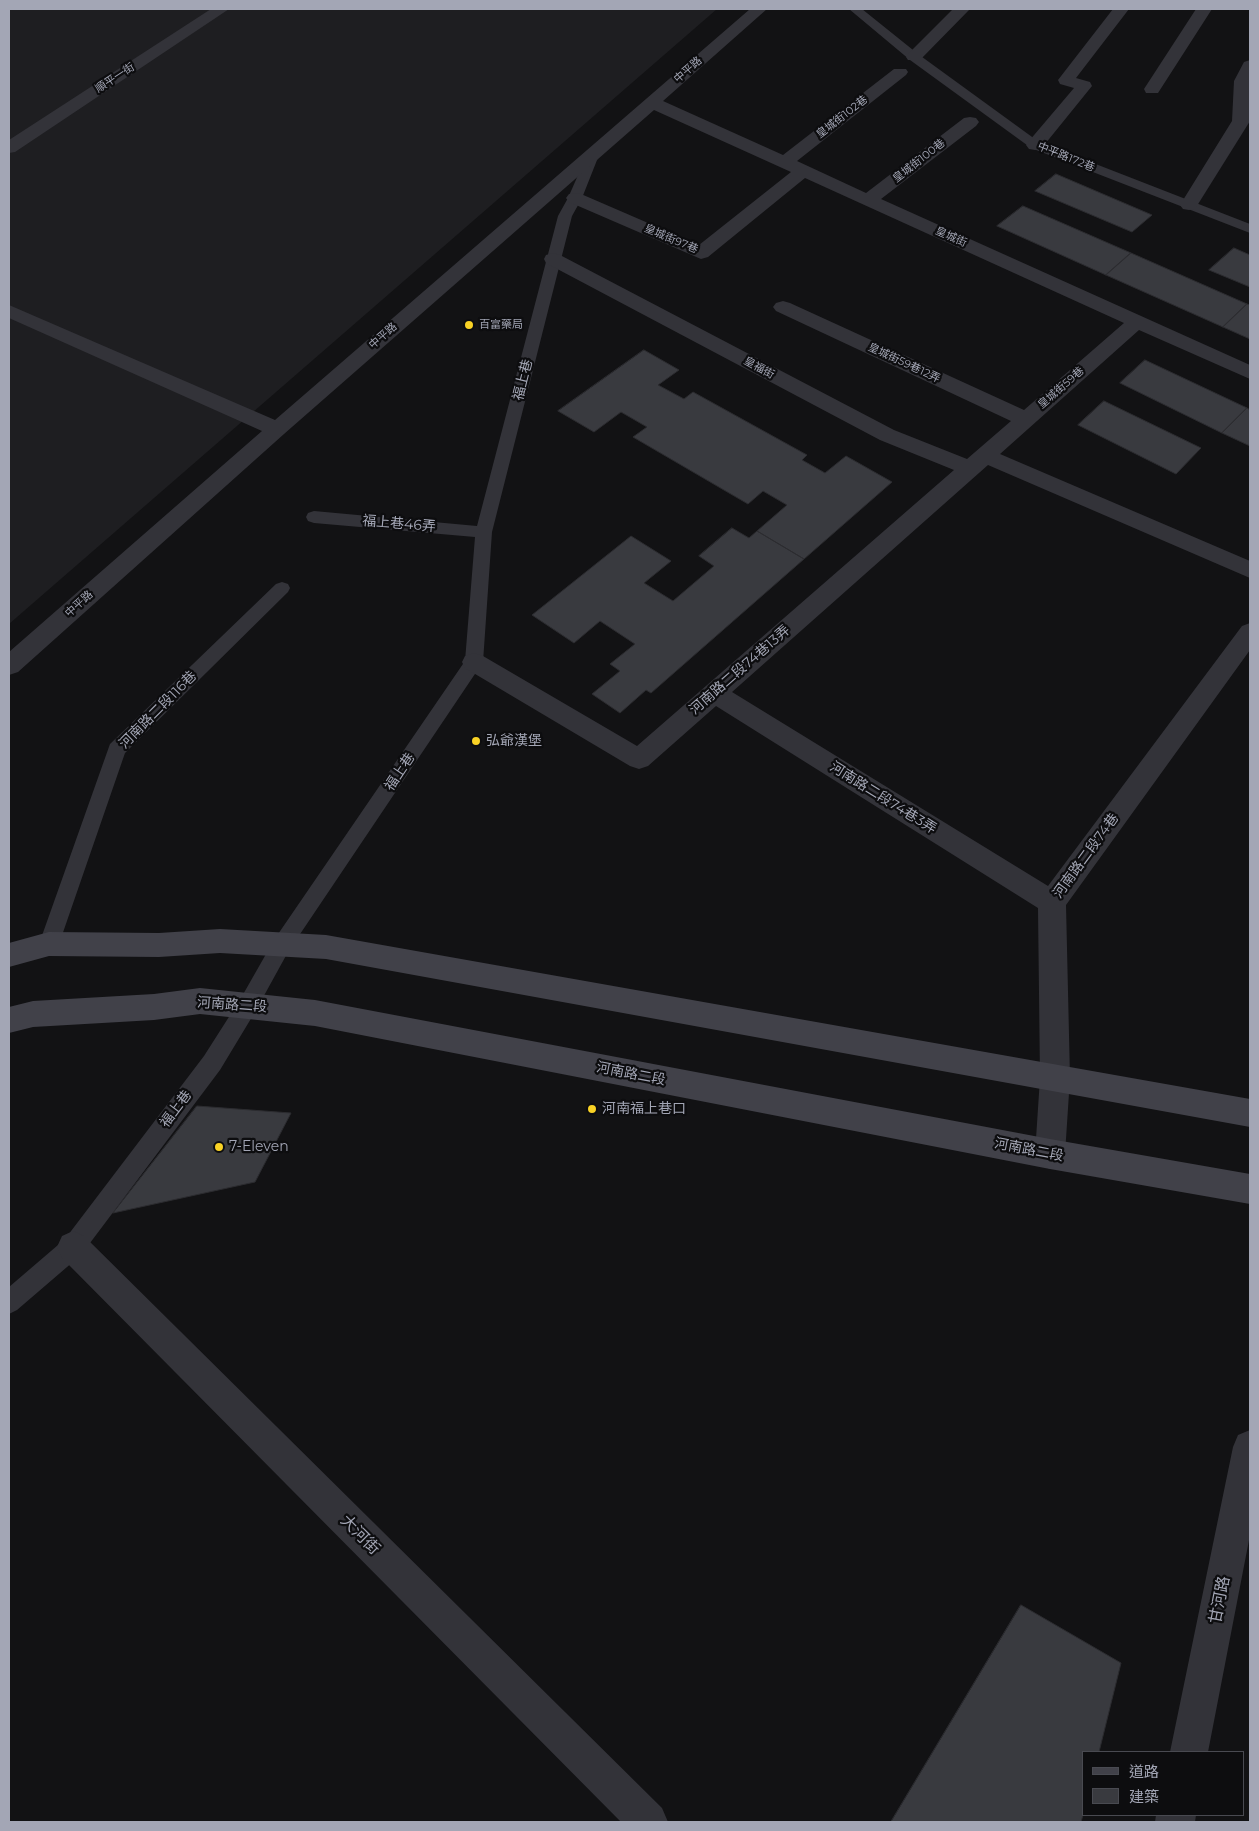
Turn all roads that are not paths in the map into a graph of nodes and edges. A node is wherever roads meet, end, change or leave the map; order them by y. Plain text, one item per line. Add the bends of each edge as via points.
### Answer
1 (221, 9) edge
2 (759, 9) edge
3 (855, 9) edge
4 (962, 9) edge
5 (1121, 9) edge
6 (1204, 9) edge
7 (914, 57) junction
8 (1250, 65) edge
9 (900, 72) dead end
10 (1152, 89) dead end
11 (651, 102) junction
12 (970, 122) dead end
13 (1035, 145) junction
14 (9, 148) edge
15 (595, 150) junction
16 (785, 162) junction
17 (803, 171) junction
18 (575, 198) junction
19 (868, 200) junction
20 (1189, 204) junction
21 (1250, 228) edge
22 (553, 259) junction
23 (784, 307) dead end
24 (9, 311) edge
25 (1137, 322) junction
26 (1250, 373) edge
27 (1025, 419) junction
28 (277, 429) junction
29 (977, 462) junction
30 (314, 517) dead end
31 (484, 532) junction
32 (1250, 570) edge
33 (282, 588) dead end
34 (1250, 632) edge
35 (474, 662) junction
36 (9, 666) edge
37 (714, 693) junction
38 (1052, 902) junction
39 (49, 944) junction
40 (281, 946) junction
41 (9, 955) edge
42 (248, 1005) junction
43 (9, 1020) edge
44 (1055, 1078) junction
45 (1250, 1113) edge
46 (1050, 1154) junction
47 (1250, 1189) edge
48 (73, 1247) junction
49 (9, 1302) edge
50 (1250, 1447) edge
51 (1189, 1751) edge
52 (648, 1822) edge

1 - 14 street, 順平一街
2 - 11 street, 中平路
3 - 7 lane, 中平路172巷
4 - 7 street
5 - 13 street via 1066,80 1084,86
6 - 10 street
7 - 13 lane, 中平路172巷
8 - 20 street via 1242,81 1241,121
9 - 16 street, 皇城街102巷
11 - 15 street, 中平路
11 - 16 street, 皇城街
12 - 19 street, 皇城街100巷
13 - 20 lane, 中平路172巷
15 - 18 lane, 福上巷
15 - 28 street, 中平路
16 - 17 street, 皇城街
17 - 18 street, 皇城街97巷 via 701,253
17 - 19 street, 皇城街
18 - 22 lane, 福上巷 via 564,216
19 - 25 street, 皇城街
20 - 21 lane, 中平路172巷
22 - 29 street, 皇福街 via 887,435
22 - 31 lane, 福上巷
23 - 27 street, 皇城街59巷12弄
24 - 28 street
25 - 26 street, 皇城街
25 - 27 street, 皇城街59巷
27 - 29 street, 皇城街59巷
28 - 36 street, 中平路
29 - 32 street, 皇福街
29 - 37 street, 河南路二段74巷13弄
30 - 31 lane, 福上巷46弄
31 - 35 lane, 福上巷
33 - 39 lane, 河南路二段116巷 via 117,749
34 - 38 street, 河南路二段74巷
35 - 37 street, 河南路二段74巷13弄 via 639,759
35 - 40 lane, 福上巷
37 - 38 street, 河南路二段74巷3弄
38 - 44 street, 河南路二段74巷
39 - 40 street via 159,945 220,941
39 - 41 street
40 - 42 lane, 福上巷
40 - 44 street via 326,947
42 - 43 street, 河南路二段 via 200,1001 33,1014
42 - 46 street, 河南路二段 via 315,1013
42 - 48 lane, 福上巷 via 212,1062
44 - 45 street
44 - 46 street, 河南路二段74巷
46 - 47 street, 河南路二段
48 - 49 lane, 福上巷
48 - 52 street, 大河街
50 - 51 street, 甘河路

